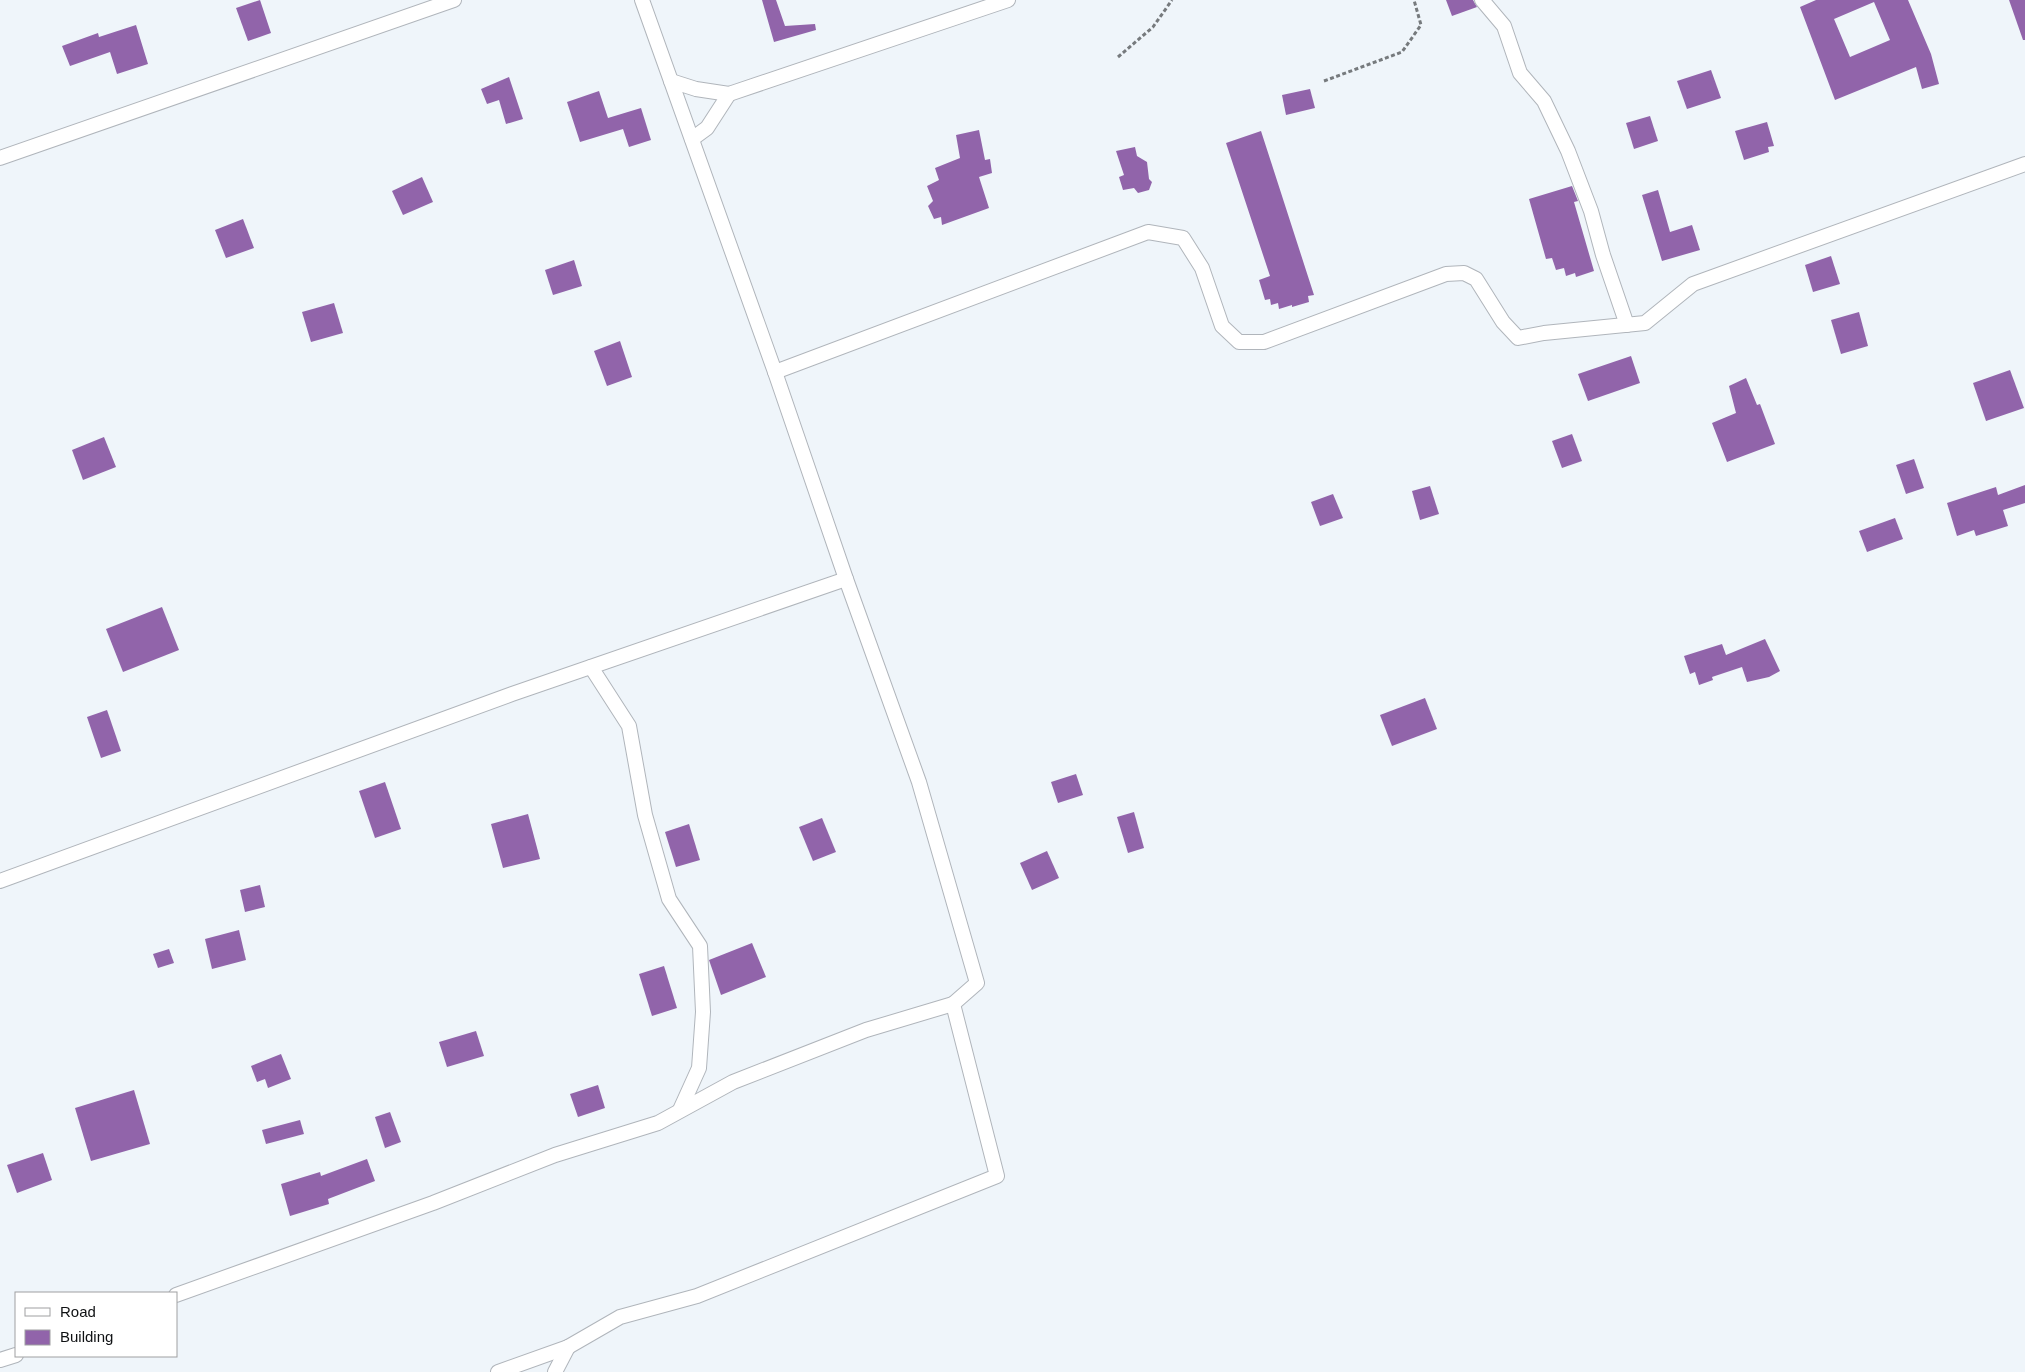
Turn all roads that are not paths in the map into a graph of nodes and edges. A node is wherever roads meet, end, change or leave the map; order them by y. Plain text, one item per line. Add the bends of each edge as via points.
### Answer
1 (454, 0) edge
2 (642, 0) edge
3 (1008, 0) edge
4 (1482, 0) edge
5 (671, 82) junction
6 (729, 94) junction
7 (692, 139) junction
8 (0, 158) edge
9 (2025, 164) edge
10 (1627, 325) junction
11 (775, 372) junction
12 (846, 579) junction
13 (591, 667) junction
14 (0, 881) edge
15 (953, 1004) junction
16 (680, 1110) junction
17 (178, 1294) edge
18 (568, 1348) junction
19 (15, 1355) edge
20 (0, 1360) edge
21 (498, 1372) edge
22 (555, 1372) edge

1 - 8 street
2 - 5 street
3 - 6 street
4 - 10 street via 1504,26 1520,73 1544,101 1568,151 1591,211
5 - 6 street
5 - 7 street
6 - 7 street via 707,128
7 - 11 street
9 - 10 street via 1693,284 1645,323
10 - 11 street via 1518,338 1502,322 1476,279 1464,273 1446,274 1264,342 1239,342 1222,326 1202,268 1183,238 1148,232
11 - 12 street
12 - 13 street
12 - 15 street via 919,782 977,983
13 - 14 street
13 - 16 street via 629,726 645,816 669,899 700,946 704,1012 699,1068
15 - 16 street via 849,1037 733,1082
15 - 18 street via 997,1176 697,1296 620,1317
16 - 17 street via 658,1123 555,1155 433,1203
18 - 21 street
18 - 22 street
19 - 20 street

